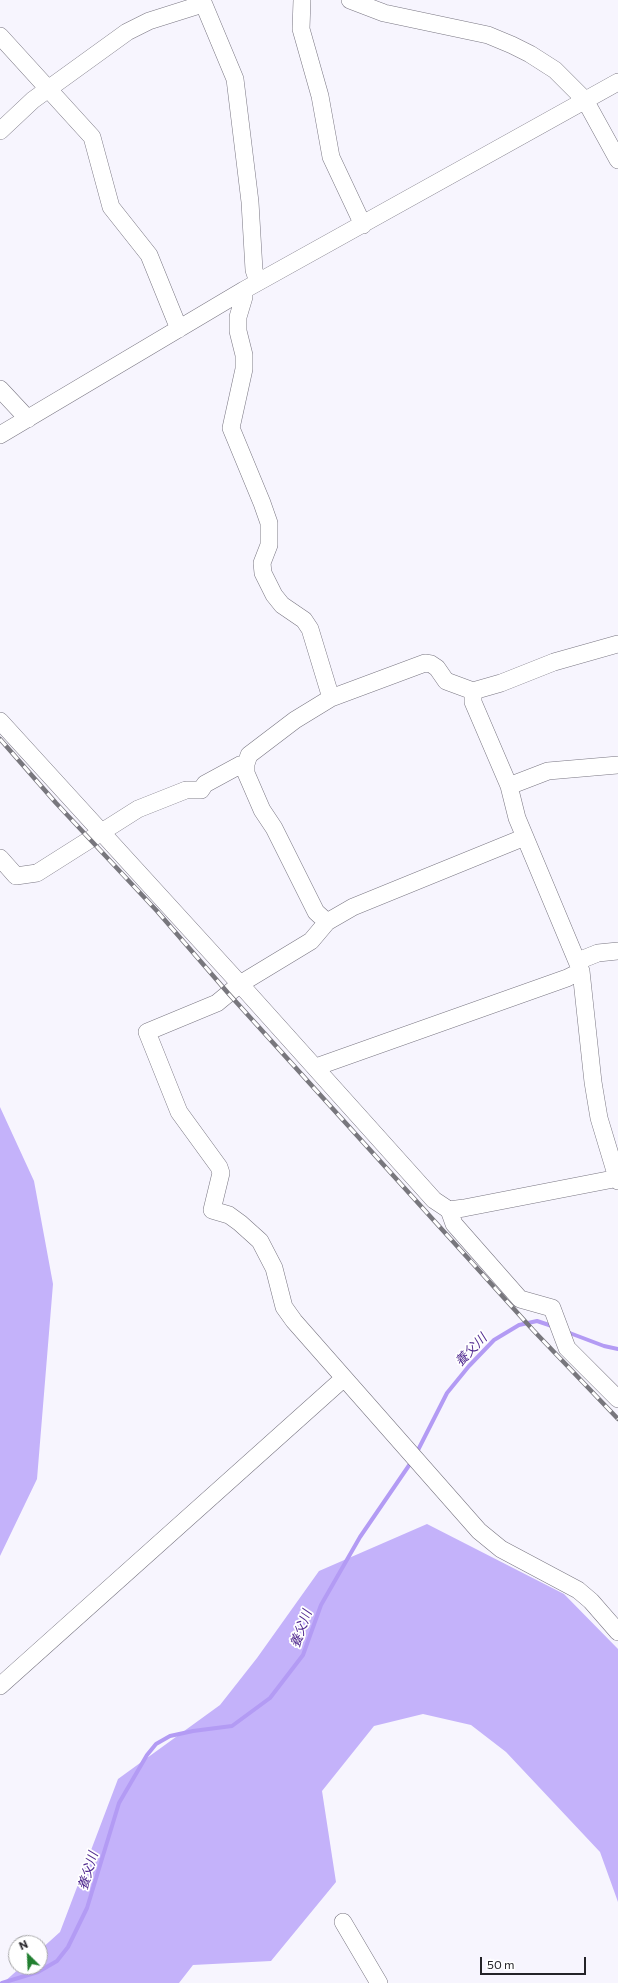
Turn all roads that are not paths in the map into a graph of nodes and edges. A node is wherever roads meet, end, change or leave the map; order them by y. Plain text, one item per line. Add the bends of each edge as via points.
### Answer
1 (302, 0) edge
2 (350, 0) edge
3 (203, 2) edge
4 (386, 6) edge
5 (0, 36) edge
6 (618, 82) edge
7 (48, 89) junction
8 (585, 100) junction
9 (0, 131) edge
10 (618, 160) edge
11 (362, 225) junction
12 (258, 282) junction
13 (244, 290) junction
14 (179, 329) junction
15 (0, 389) edge
16 (28, 419) junction
17 (0, 435) edge
18 (618, 644) edge
19 (473, 691) junction
20 (331, 698) junction
21 (0, 721) edge
22 (246, 764) junction
23 (618, 765) edge
24 (509, 786) junction
25 (102, 833) junction
26 (525, 837) junction
27 (0, 858) edge
28 (327, 922) junction
29 (618, 951) edge
30 (580, 966) junction
31 (240, 984) junction
32 (316, 1067) junction
33 (618, 1179) edge
34 (448, 1210) junction
35 (344, 1378) junction
36 (618, 1399) edge
37 (618, 1632) edge
38 (0, 1686) edge
39 (344, 1922) dead end
40 (379, 1983) edge

1 - 11 street via 301,29 320,96 330,158
2 - 4 street
3 - 7 street via 149,21 127,32
3 - 12 street via 235,79 250,202 254,270
4 - 8 street via 488,35 512,45 556,70
5 - 7 street
6 - 8 street
7 - 9 street
7 - 14 street via 92,137 111,207 149,255
8 - 10 street
8 - 11 street
11 - 12 street
12 - 13 street
13 - 14 street
13 - 20 street via 238,330 244,355 244,370 231,428 269,522 269,545 262,563 263,573 282,605 304,620 310,629
14 - 16 street
15 - 16 street
16 - 17 street
18 - 19 street via 554,662
19 - 20 street via 446,681 436,668 425,663
19 - 24 street via 473,702
20 - 22 street via 289,724 250,755
21 - 25 street
22 - 25 street via 205,784 201,790 186,790 138,809
22 - 28 street via 246,773 262,810 274,828 316,912
23 - 24 street via 548,771
24 - 26 street
25 - 27 street via 37,873 16,876
25 - 31 street
26 - 28 street via 353,907
26 - 30 street
28 - 31 street via 311,941
29 - 30 street via 598,953
30 - 32 street via 567,978
30 - 33 street via 599,1118
31 - 32 street
31 - 35 street via 217,1003 146,1032 180,1112 219,1166 221,1173 212,1210 229,1215 260,1241 274,1268 284,1307
32 - 34 street via 434,1200
33 - 34 street
34 - 36 street via 454,1224 520,1299 552,1308 567,1348
35 - 37 street via 490,1542 578,1590
35 - 38 street
39 - 40 street

